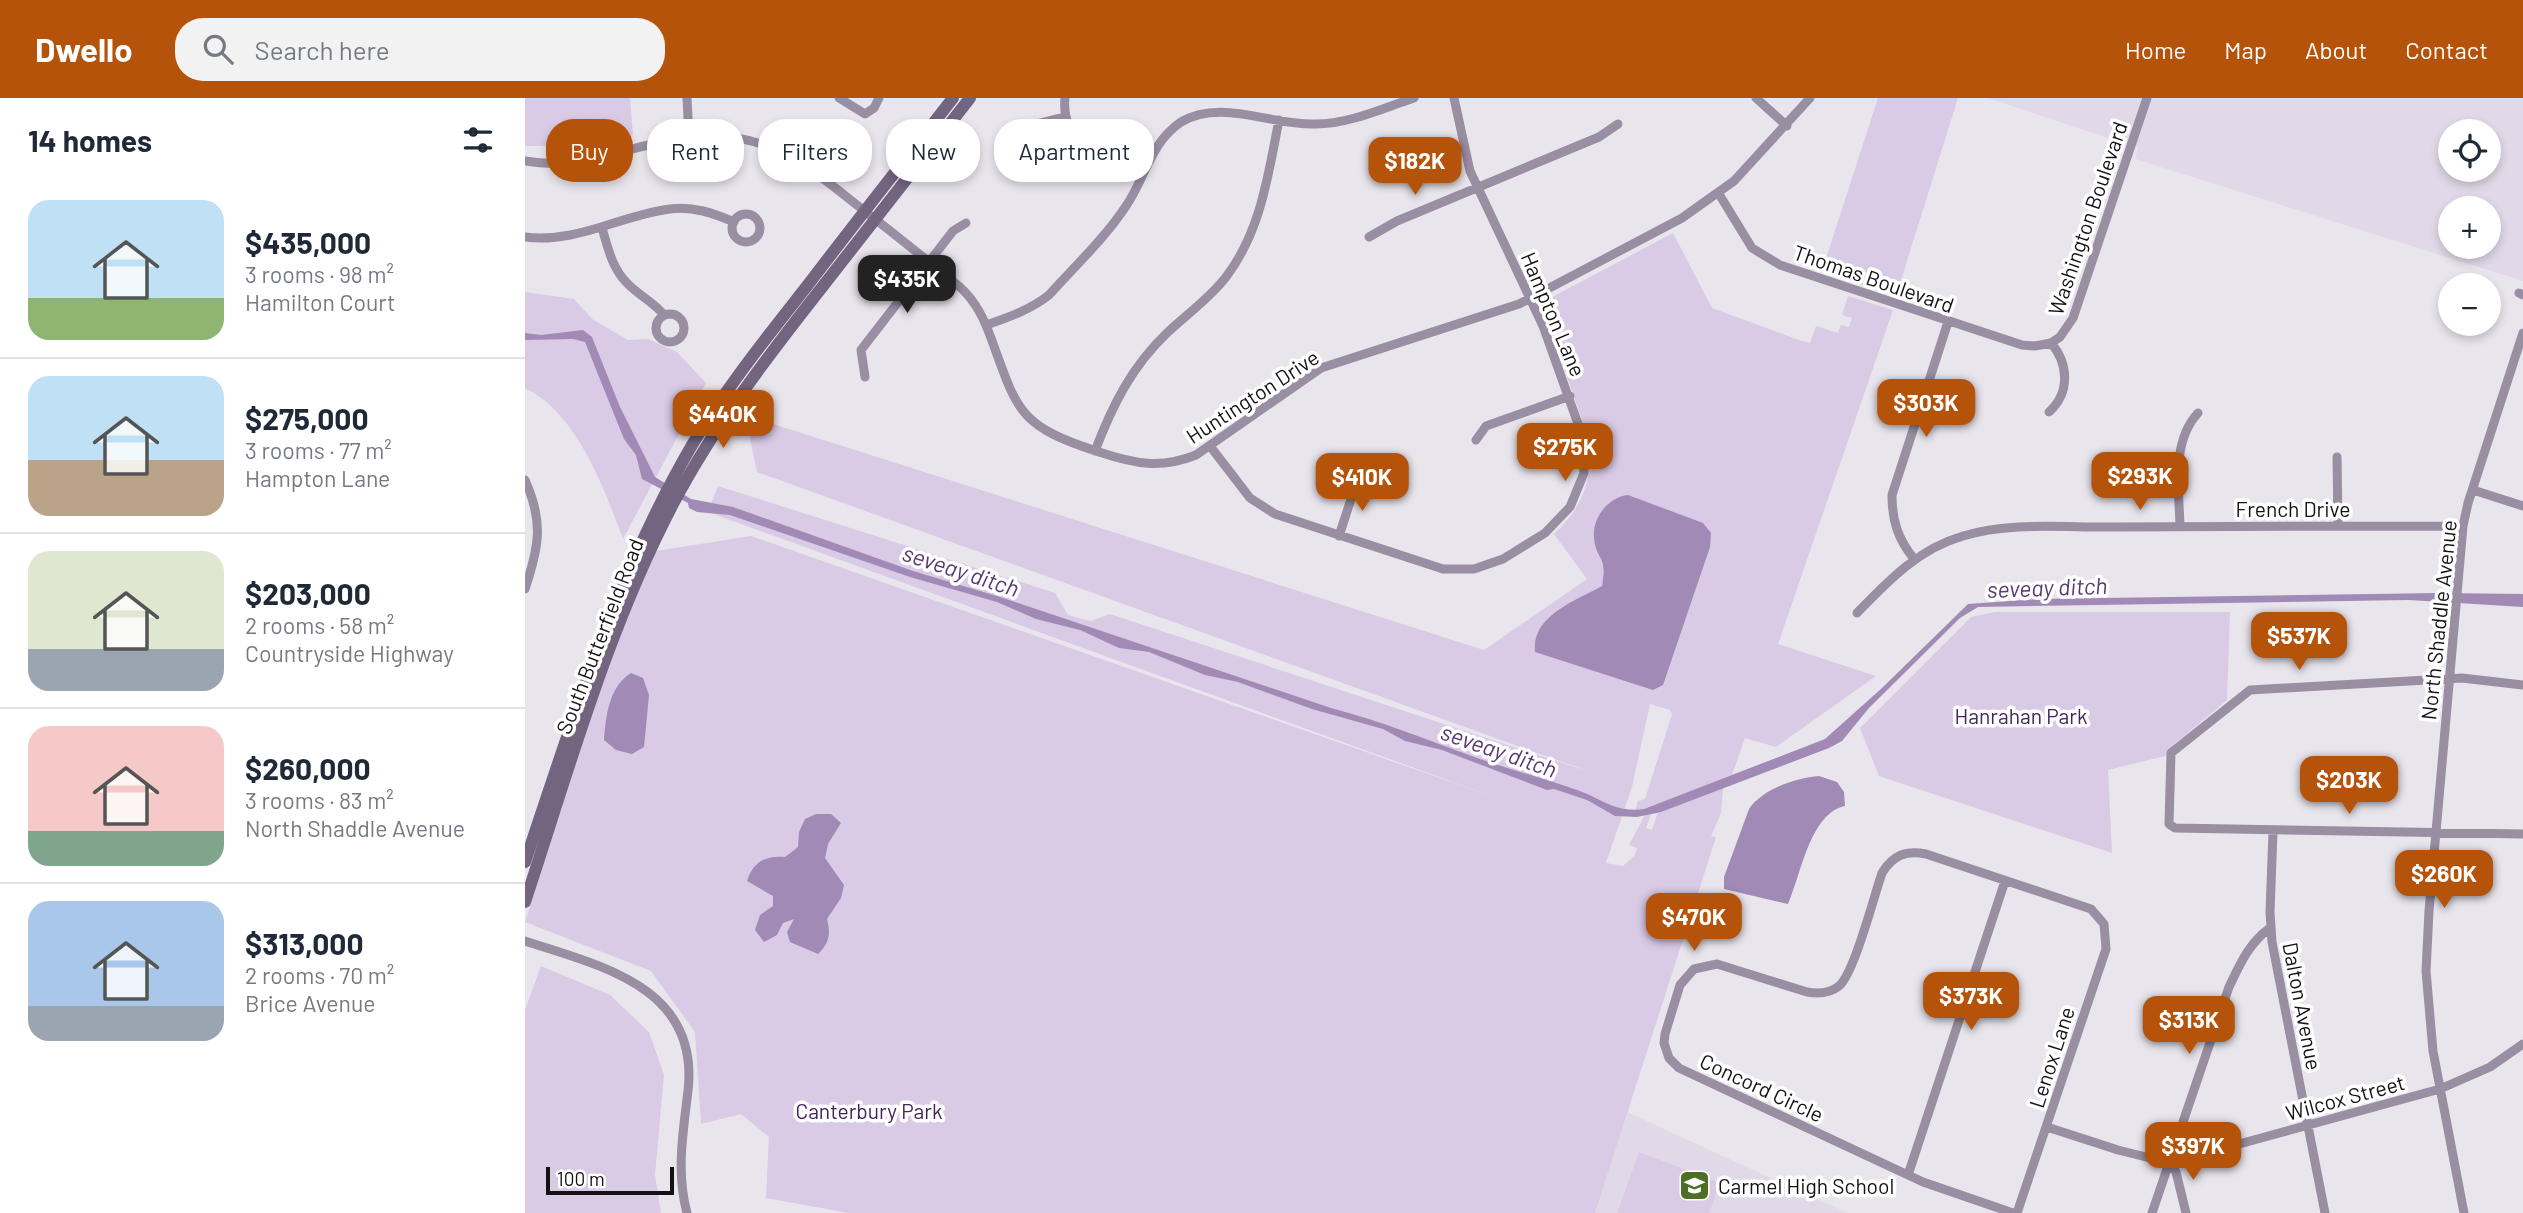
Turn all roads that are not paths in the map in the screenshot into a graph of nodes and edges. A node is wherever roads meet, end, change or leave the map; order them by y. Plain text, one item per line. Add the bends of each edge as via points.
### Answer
1 (687, 98) edge
2 (839, 98) edge
3 (879, 98) edge
4 (953, 98) edge
5 (970, 98) edge
6 (1065, 98) edge
7 (1414, 98) edge
8 (1454, 98) edge
9 (1756, 98) edge
10 (1810, 98) edge
11 (2147, 98) edge
12 (1064, 117) joint
13 (688, 119) edge
14 (1056, 119) edge
15 (1279, 120) junction
16 (1618, 124) dead end
17 (1787, 126) junction
18 (744, 140) edge
19 (647, 147) edge
20 (1154, 150) edge
21 (525, 161) edge
22 (1138, 182) edge
23 (1477, 188) junction
24 (1719, 194) junction
25 (870, 215) junction
26 (734, 222) dead end
27 (966, 223) dead end
28 (602, 228) junction
29 (525, 237) edge
30 (1369, 237) dead end
31 (928, 262) junction
32 (1531, 298) junction
33 (664, 315) dead end
34 (1948, 322) junction
35 (986, 325) junction
36 (2523, 333) edge
37 (2051, 343) junction
38 (865, 377) dead end
39 (1570, 396) junction
40 (2049, 412) dead end
41 (2198, 413) dead end
42 (1476, 440) dead end
43 (1210, 446) junction
44 (1095, 451) junction
45 (2337, 457) dead end
46 (1368, 478) dead end
47 (525, 480) edge
48 (2473, 489) junction
49 (673, 492) junction
50 (2523, 506) edge
51 (2180, 526) junction
52 (2337, 526) junction
53 (2463, 526) junction
54 (1339, 536) junction
55 (1914, 559) junction
56 (525, 589) edge
57 (1857, 613) dead end
58 (2449, 680) junction
59 (2523, 685) edge
60 (2273, 832) junction
61 (2436, 832) junction
62 (2523, 834) edge
63 (525, 862) edge
64 (2005, 881) junction
65 (525, 902) edge
66 (2096, 913) joint
67 (2270, 928) junction
68 (525, 941) edge
69 (2523, 1044) edge
70 (2440, 1089) junction
71 (2308, 1124) junction
72 (2047, 1127) junction
73 (2170, 1163) junction
74 (1908, 1175) junction
75 (687, 1213) edge
76 (2015, 1213) edge
77 (2152, 1213) edge
78 (2186, 1213) edge
79 (2325, 1213) edge
80 (2464, 1213) edge

1 - 13 street
2 - 3 street via 859,114 874,108
4 - 25 main road, South Butterfield Road
5 - 25 main road, South Butterfield Road
6 - 12 street
7 - 15 street via 1327,124
8 - 23 street, Hampton Lane
9 - 17 street
10 - 17 street, Huntington Drive
11 - 37 street, Washington Boulevard via 2073,318
12 - 14 street
15 - 20 street via 1224,110 1199,113 1167,133
15 - 44 street via 1256,222 1239,257 1209,296 1137,366 1117,398
16 - 23 street via 1598,137
17 - 24 street, Huntington Drive
18 - 25 street, Huntington Drive via 797,160
19 - 21 street, Huntington Drive via 586,162
22 - 35 street via 1119,217 1049,295 1036,306
23 - 30 street
23 - 32 street, Hampton Lane
24 - 32 street, Huntington Drive
24 - 34 street, Thomas Boulevard via 1743,238 1770,260
25 - 31 street, Huntington Drive
25 - 49 main road, South Butterfield Road via 724,396
26 - 28 street via 707,211 671,208
27 - 31 street via 953,231
28 - 29 street via 546,239
28 - 33 street via 618,271
31 - 35 street, Huntington Drive via 963,290
31 - 38 street via 861,350
32 - 39 street, Hampton Lane
32 - 43 street, Huntington Drive via 1321,368
34 - 37 street, Thomas Boulevard via 2022,345
34 - 55 street via 1892,495 1898,534
35 - 44 street, Huntington Drive via 1011,393 1024,413 1054,437
36 - 48 street, North Shaddle Avenue
37 - 40 street via 2065,376 2060,401
39 - 42 street via 1486,426
39 - 54 street, Hampton Lane via 1584,443 1584,473 1577,495 1556,524 1503,559 1474,569 1443,569
41 - 51 street via 2188,424 2180,449
43 - 44 street, Huntington Drive via 1180,461 1155,466
43 - 54 street, Hampton Lane via 1259,505
45 - 52 street
46 - 54 street via 1354,490
47 - 56 street via 537,514 539,538
48 - 50 street
48 - 53 street, North Shaddle Avenue
49 - 63 main road, South Butterfield Road via 617,594
49 - 65 main road, South Butterfield Road via 598,683
51 - 52 street, French Drive
51 - 55 street, French Drive via 1984,531 1946,541
52 - 53 street, French Drive
53 - 58 street, North Shaddle Avenue
55 - 57 street, French Drive
58 - 59 street
58 - 60 street via 2247,691 2171,753 2169,824 2175,828
58 - 61 street, North Shaddle Avenue
60 - 61 street
60 - 67 street, Dalton Avenue
61 - 62 street
61 - 70 street, North Shaddle Avenue via 2426,971
64 - 66 street, Concord Circle via 2084,905
64 - 74 street
64 - 74 street, Concord Circle via 1926,854 1904,853 1882,873 1848,974 1836,988 1807,992 1710,964 1685,976 1672,1010 1664,1043 1679,1068
66 - 72 street, Lenox Lane via 2106,931 2106,949
67 - 71 street, Dalton Avenue
67 - 73 street via 2244,956 2229,987
68 - 75 street via 617,972 653,996 672,1021 686,1055 688,1090 680,1152
69 - 70 street, Wilcox Street via 2490,1067
70 - 71 street, Wilcox Street
70 - 80 street, North Shaddle Avenue
71 - 73 street, Wilcox Street
71 - 79 street, Dalton Avenue
72 - 73 street, Wilcox Street
72 - 76 street, Lenox Lane
73 - 77 street
73 - 78 street
74 - 76 street, Concord Circle

